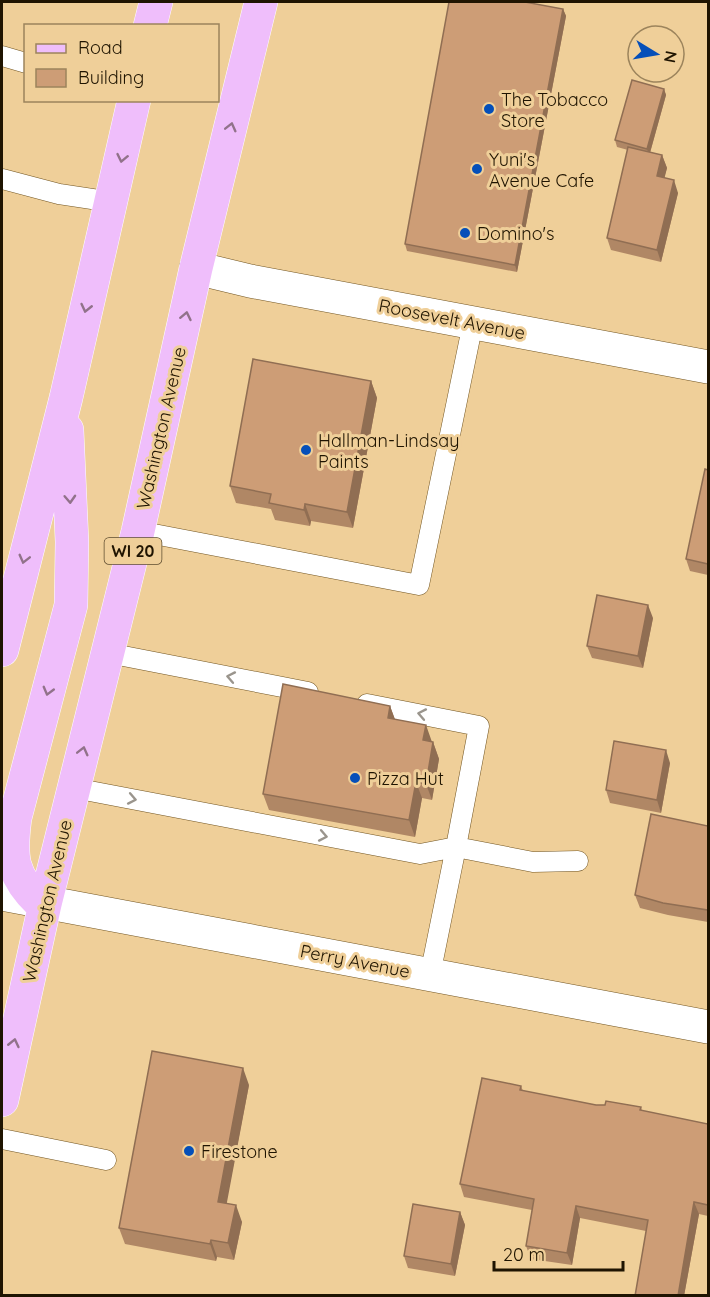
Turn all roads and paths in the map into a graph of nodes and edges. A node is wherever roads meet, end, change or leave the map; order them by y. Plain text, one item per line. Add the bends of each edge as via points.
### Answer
1 (156, 2) edge
2 (261, 2) edge
3 (150, 24) edge
4 (2, 56) edge
5 (24, 62) edge
6 (134, 102) edge
7 (2, 179) edge
8 (112, 202) junction
9 (196, 268) junction
10 (473, 323) junction
11 (708, 367) edge
12 (66, 398) junction
13 (138, 531) junction
14 (2, 650) edge
15 (108, 653) junction
16 (74, 788) junction
17 (456, 847) junction
18 (578, 861) dead end
19 (2, 894) edge
20 (43, 903) junction
21 (430, 975) junction
22 (708, 1027) edge
23 (2, 1100) edge
24 (2, 1139) edge
25 (106, 1160) dead end

1 - 3 main road
9 -> 2 main road, Washington Avenue / WI 20
4 - 5 lane
6 -> 8 main road
7 - 8 lane via 59,194
8 -> 12 main road
9 - 10 street, Roosevelt Avenue
13 -> 9 main road, Washington Avenue / WI 20
10 - 11 street, Roosevelt Avenue
10 - 13 lane via 419,585
12 -> 14 main road
12 -> 20 main road via 72,542 70,605 15,818 11,848 17,877
13 - 15 main road, Washington Avenue / WI 20
16 -> 15 main road, Washington Avenue / WI 20
17 -> 15 lane via 480,726
16 -> 17 lane via 420,854
16 - 20 main road, Washington Avenue / WI 20
17 - 18 lane via 533,862
17 - 21 lane
19 - 20 street, Perry Avenue
20 - 21 street, Perry Avenue
23 -> 20 main road, Washington Avenue / WI 20
21 - 22 street, Perry Avenue
24 - 25 lane

